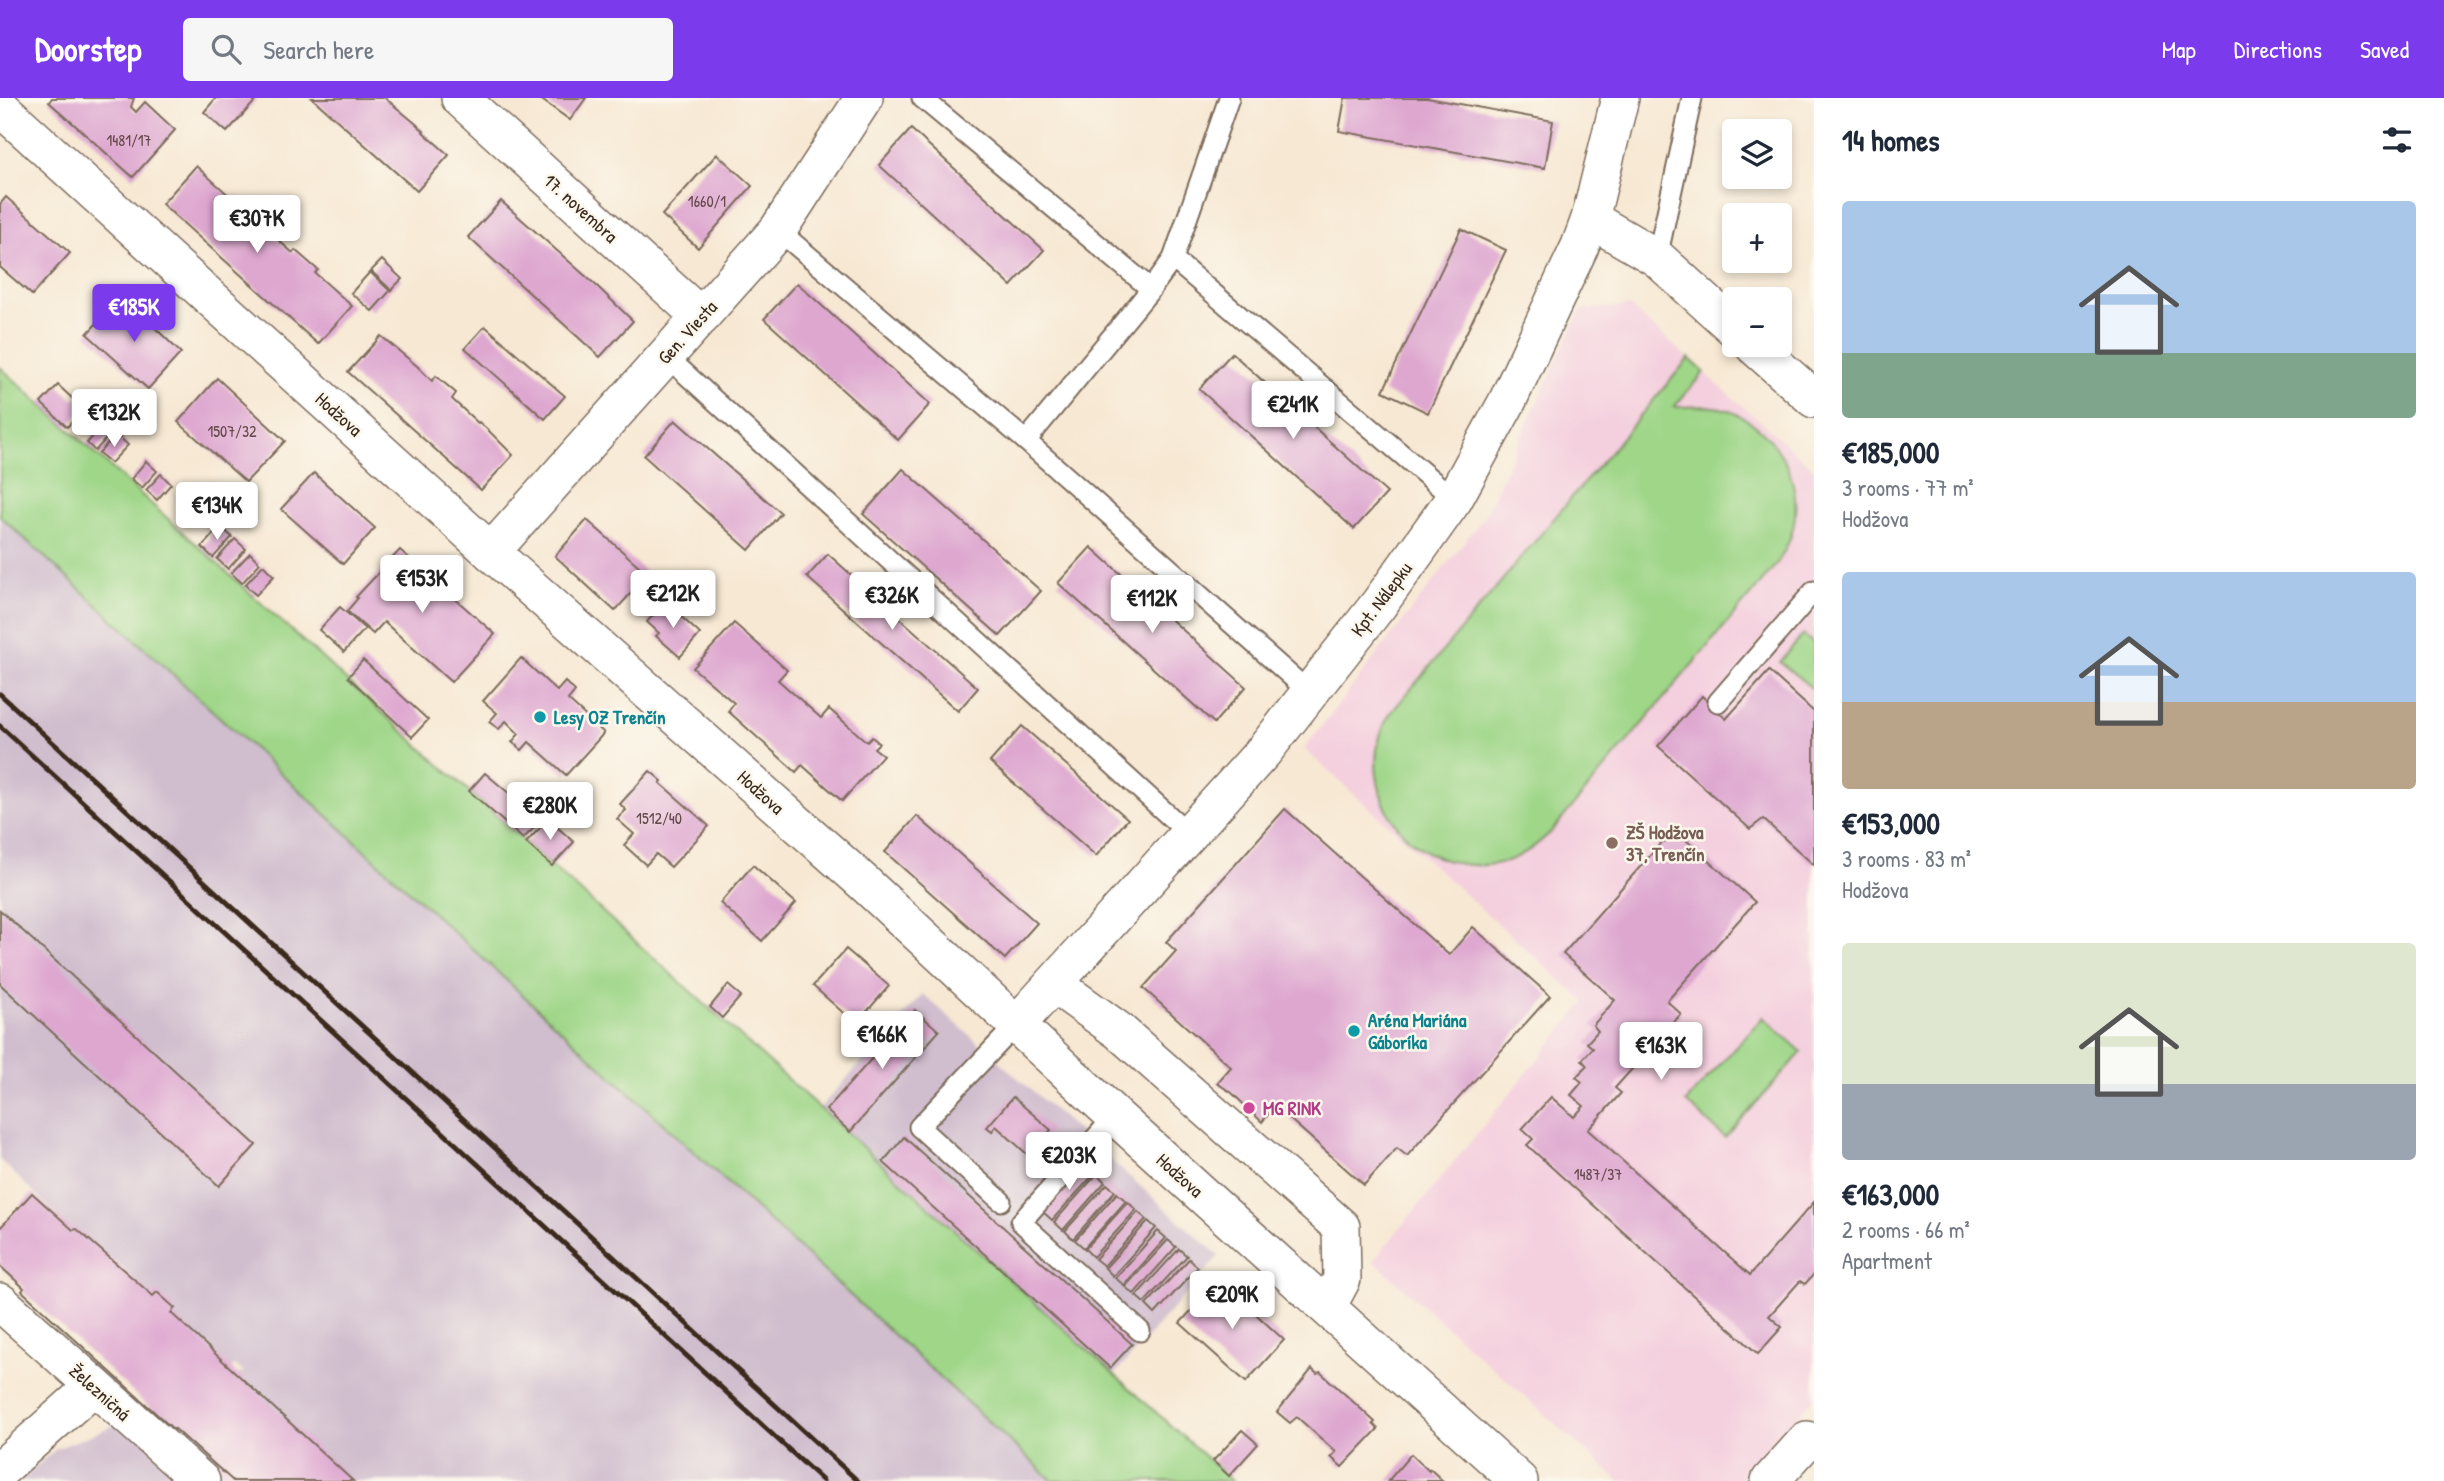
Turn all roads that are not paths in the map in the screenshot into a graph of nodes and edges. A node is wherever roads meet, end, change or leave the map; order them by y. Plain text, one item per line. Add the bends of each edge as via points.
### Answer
1 (864, 98) edge
2 (922, 98) edge
3 (1229, 98) edge
4 (1620, 98) edge
5 (1692, 98) edge
6 (463, 99) edge
7 (6, 105) edge
8 (1590, 219) junction
9 (778, 230) junction
10 (1657, 258) junction
11 (1172, 259) junction
12 (1151, 289) junction
13 (701, 317) junction
14 (1722, 317) edge
15 (666, 356) junction
16 (1767, 357) edge
17 (1814, 399) edge
18 (1026, 441) junction
19 (1454, 499) junction
20 (491, 552) junction
21 (1814, 591) edge
22 (1310, 693) junction
23 (1718, 702) dead end
24 (1189, 834) junction
25 (1054, 984) junction
26 (1017, 1024) junction
27 (1115, 1116) junction
28 (1001, 1201) dead end
29 (0, 1302) edge
30 (1327, 1307) junction
31 (1140, 1331) dead end
32 (94, 1386) junction
33 (1807, 1440) dead end
34 (0, 1470) edge
35 (201, 1481) edge
36 (1519, 1481) edge
37 (1770, 1481) edge

1 - 9 street, Gen. Viesta
2 - 12 lane
3 - 11 lane
4 - 8 street, Kpt. Nálepku
5 - 10 lane
6 - 13 street, 17. novembra
7 - 20 street, Hodžova
8 - 10 street
8 - 19 street, Kpt. Nálepku via 1507,402
9 - 13 street, Gen. Viesta
9 - 18 lane
10 - 14 street
11 - 12 lane
11 - 19 lane
12 - 18 lane
13 - 15 street, Gen. Viesta
15 - 20 street, Gen. Viesta
15 - 24 lane
16 - 17 street
18 - 22 lane
19 - 22 street, Kpt. Nálepku
20 - 26 street, Hodžova
21 - 23 lane
22 - 24 street, Kpt. Nálepku
24 - 25 street, Kpt. Nálepku
25 - 26 street, Kpt. Nálepku
25 - 30 street via 1119,1031 1341,1227 1342,1279
26 - 27 street, Hodžova
26 - 28 lane via 919,1127
27 - 30 street, Hodžova
27 - 31 lane via 1021,1222
29 - 32 street, Železničná
30 - 36 street, Hodžova
32 - 34 street
32 - 35 street, Železničná
33 - 37 street

